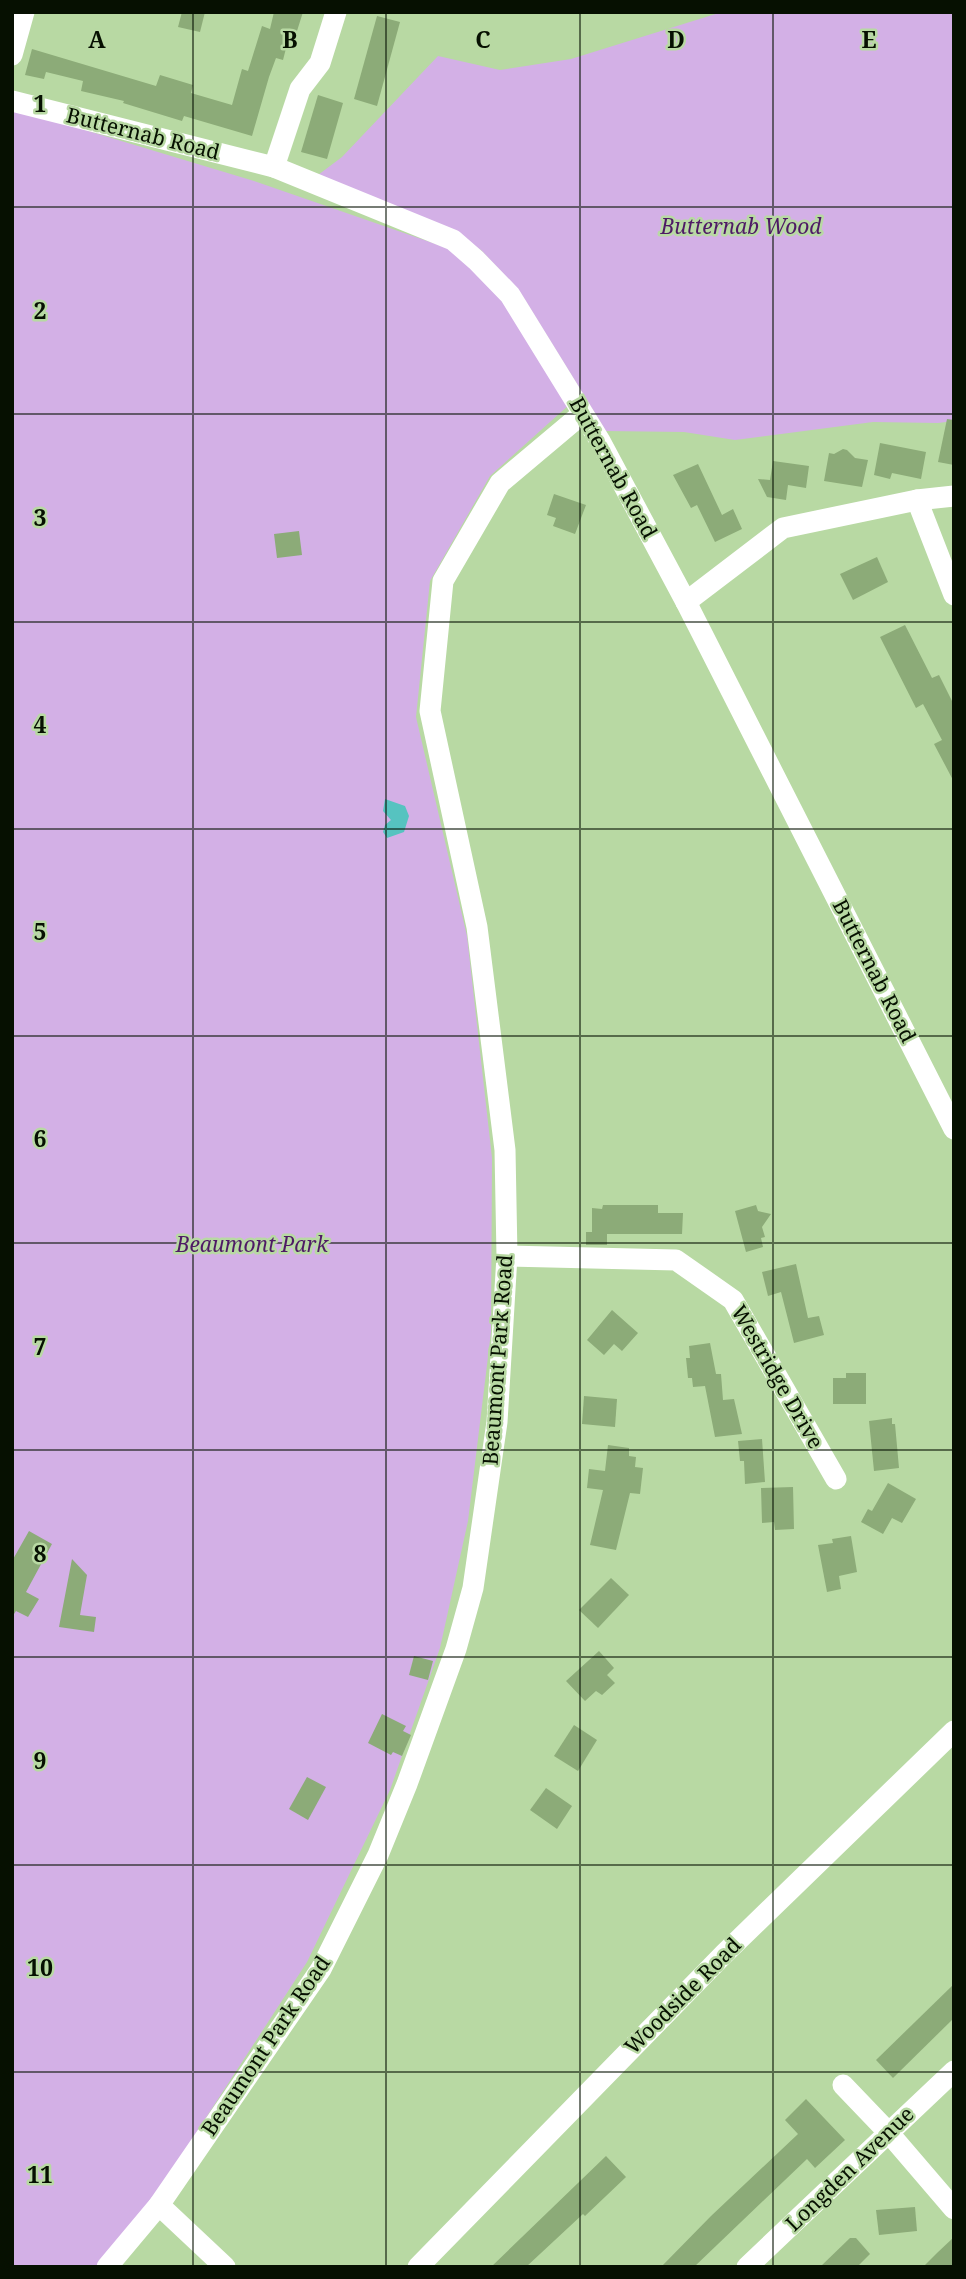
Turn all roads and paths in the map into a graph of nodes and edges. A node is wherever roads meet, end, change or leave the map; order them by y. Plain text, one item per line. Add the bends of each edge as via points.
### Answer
1 (24, 12) edge
2 (336, 12) edge
3 (12, 55) edge
4 (12, 101) edge
5 (274, 167) junction
6 (582, 414) junction
7 (954, 496) edge
8 (917, 500) junction
9 (954, 595) edge
10 (686, 602) junction
11 (954, 1129) edge
12 (507, 1256) junction
13 (836, 1479) dead end
14 (954, 1731) edge
15 (954, 2071) edge
16 (842, 2085) dead end
17 (888, 2132) junction
18 (159, 2205) junction
19 (954, 2209) edge
20 (107, 2267) edge
21 (225, 2267) edge
22 (418, 2267) edge
23 (747, 2267) edge

1 - 3 street
2 - 5 street via 320,63 300,89
4 - 5 street, Butternab Road
5 - 6 street, Butternab Road via 453,240 510,295
6 - 10 street, Butternab Road
6 - 12 street, Beaumont Park Road via 500,483 443,581 430,711 477,927 505,1150
7 - 8 street
8 - 9 street
8 - 10 street via 783,528
10 - 11 street, Butternab Road
12 - 13 street, Westridge Drive via 676,1260 733,1300
12 - 18 street, Beaumont Park Road via 497,1422 473,1588 422,1745 378,1856 321,1969
14 - 22 street, Woodside Road via 724,1954
15 - 17 street, Longden Avenue
16 - 17 street
17 - 19 street
17 - 23 street, Longden Avenue
18 - 20 street, Beaumont Park Road
18 - 21 street

